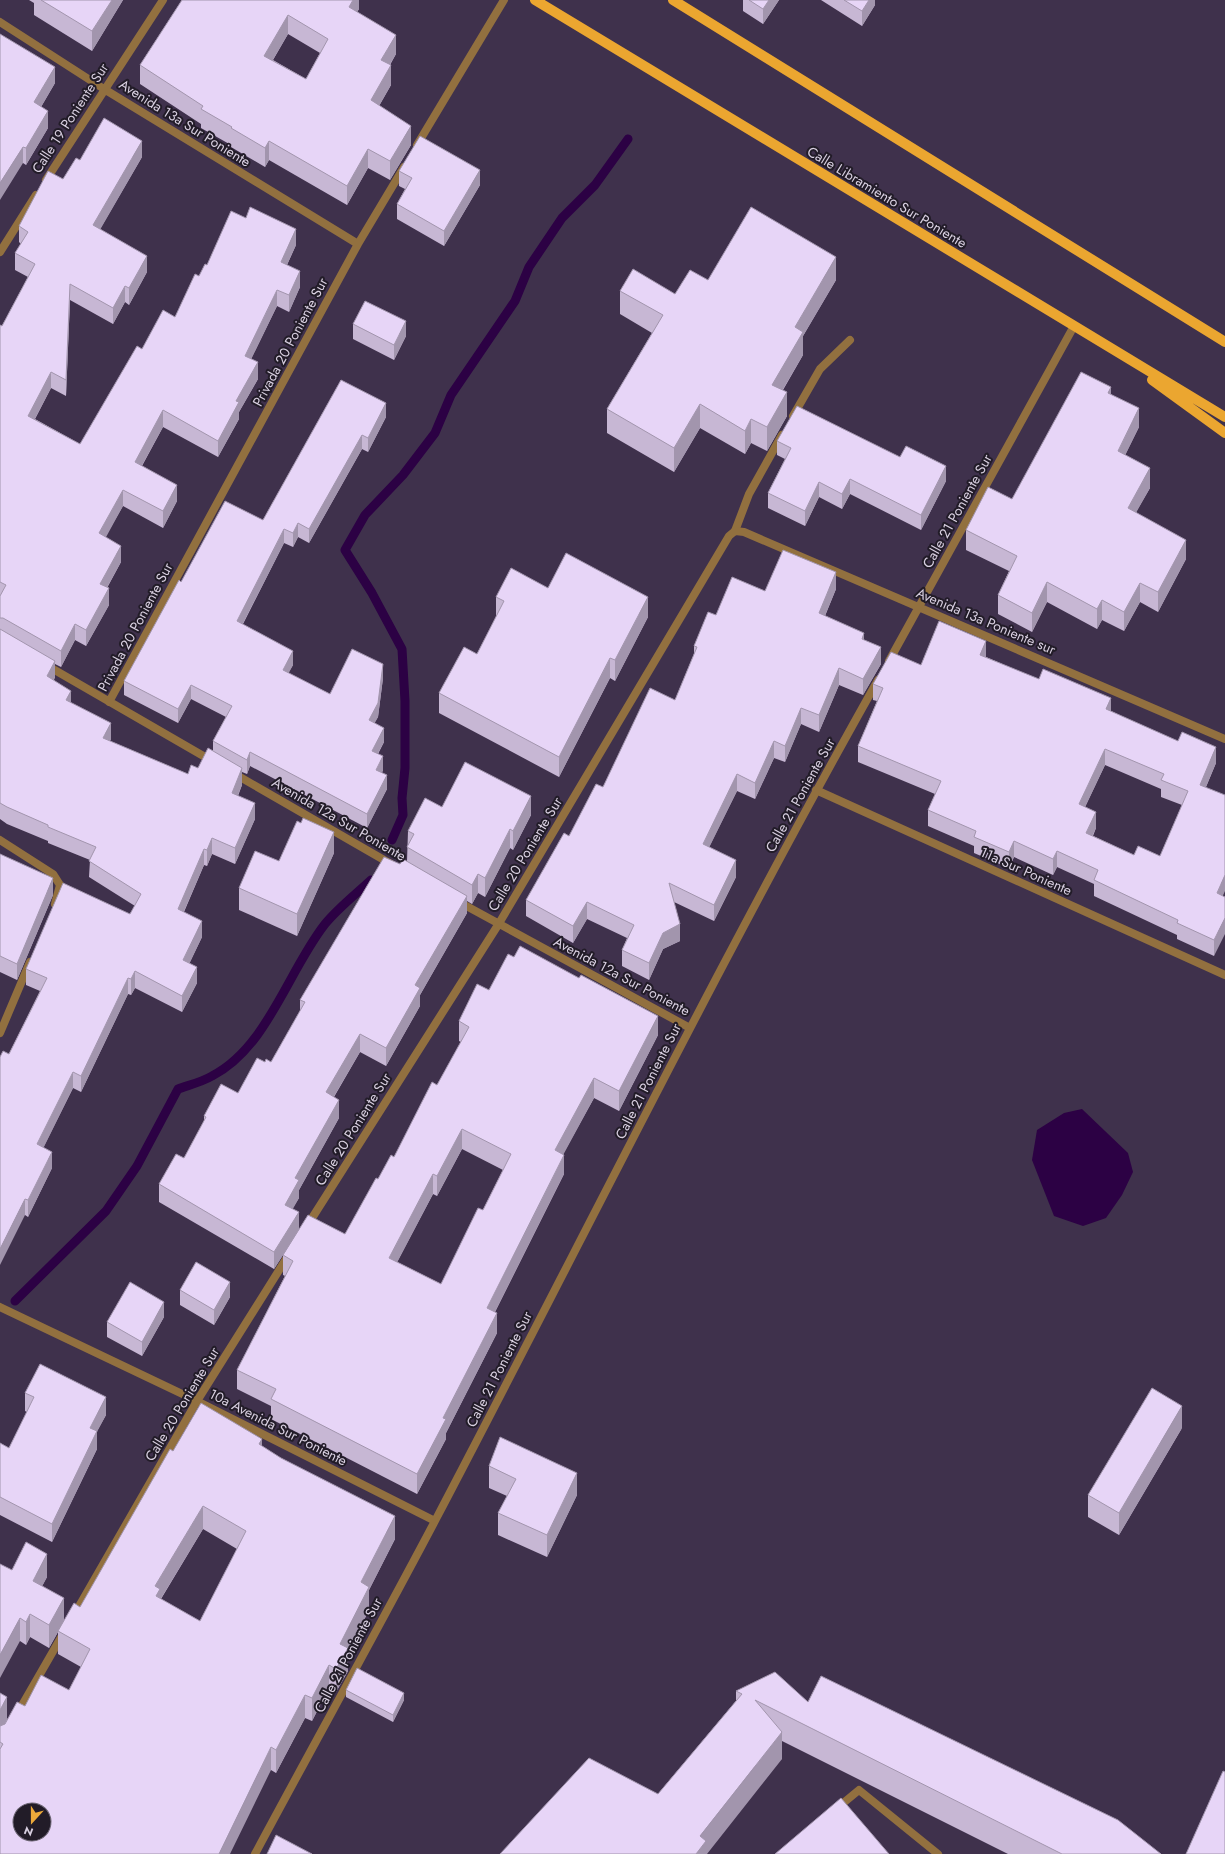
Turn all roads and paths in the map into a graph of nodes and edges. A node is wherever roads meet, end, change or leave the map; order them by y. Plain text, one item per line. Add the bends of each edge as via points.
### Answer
1 (163, 0) edge
2 (504, 0) edge
3 (535, 0) edge
4 (673, 0) edge
5 (0, 22) edge
6 (104, 89) junction
7 (358, 244) junction
8 (0, 252) edge
9 (1074, 326) junction
10 (850, 340) dead end
11 (1097, 340) junction
12 (1225, 342) edge
13 (1225, 417) edge
14 (1225, 433) edge
15 (735, 531) junction
16 (920, 607) junction
17 (41, 663) edge
18 (109, 702) junction
19 (1225, 739) edge
20 (816, 790) junction
21 (0, 840) edge
22 (400, 869) edge
23 (449, 897) edge
24 (52, 911) edge
25 (498, 924) junction
26 (34, 954) edge
27 (1225, 975) edge
28 (690, 1028) junction
29 (0, 1033) edge
30 (303, 1233) edge
31 (294, 1247) edge
32 (0, 1307) edge
33 (197, 1401) junction
34 (435, 1521) junction
35 (12, 1724) edge
36 (830, 1815) edge
37 (255, 1854) edge
38 (938, 1854) edge

1 - 6 street, Calle 19 Poniente Sur
2 - 7 street, Privada 20 Poniente Sur
3 - 9 main road, Calle Libramiento Sur Poniente
4 - 12 main road
5 - 6 street, Avenida 13a Sur Poniente
6 - 7 street, Avenida 13a Sur Poniente
6 - 8 street, Calle 19 Poniente Sur
7 - 18 street, Privada 20 Poniente Sur
9 - 11 main road, Calle Libramiento Sur Poniente
9 - 16 street, Calle 21 Poniente Sur
10 - 15 street, Calle 20 Poniente Sur via 820,368 748,494
11 - 13 main road, Calle Libramiento Sur Poniente
11 - 14 main road
15 - 16 street, Avenida 13a Poniente sur via 744,532
15 - 25 street, Calle 20 Poniente Sur via 729,536
16 - 19 street, Avenida 13a Poniente sur
16 - 20 street, Calle 21 Poniente Sur
17 - 18 street, Avenida 12a Sur Poniente
18 - 22 street, Avenida 12a Sur Poniente
20 - 27 street, 11a Sur Poniente
20 - 28 street, Calle 21 Poniente Sur
21 - 24 street via 53,874 60,885
23 - 25 street, Avenida 12a Sur Poniente
25 - 28 street, Avenida 12a Sur Poniente
25 - 30 street, Calle 20 Poniente Sur
26 - 29 street
28 - 34 street, Calle 21 Poniente Sur
31 - 33 street, Calle 20 Poniente Sur
32 - 33 street, 10a Avenida Sur Poniente
33 - 34 street, 10a Avenida Sur Poniente
33 - 35 street, Calle 20 Poniente Sur
34 - 37 street, Calle 21 Poniente Sur
36 - 38 street via 859,1790

